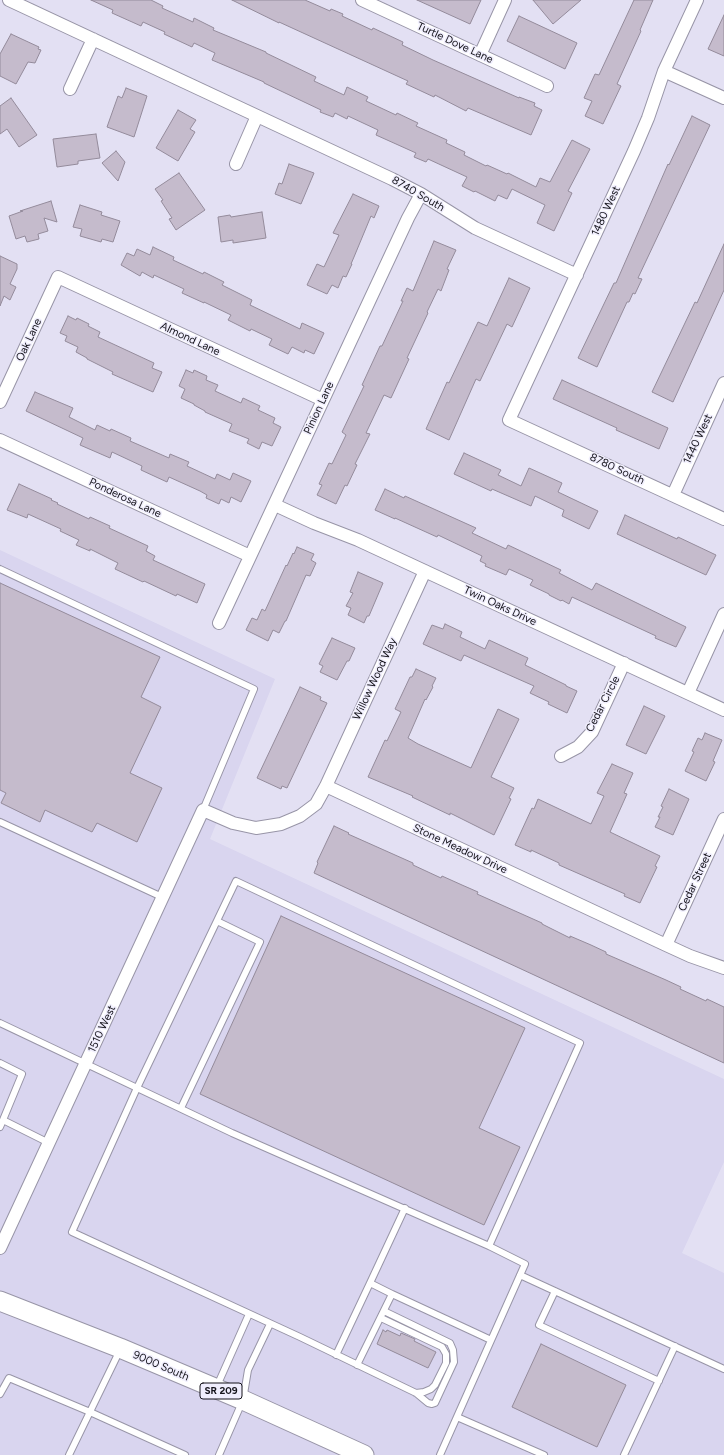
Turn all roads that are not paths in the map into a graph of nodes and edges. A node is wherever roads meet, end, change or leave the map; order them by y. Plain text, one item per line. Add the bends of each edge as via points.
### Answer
1 (9, 0) edge
2 (362, 0) edge
3 (505, 0) edge
4 (697, 0) edge
5 (93, 39) junction
6 (480, 55) junction
7 (664, 71) junction
8 (547, 86) dead end
9 (70, 89) dead end
10 (724, 98) edge
11 (257, 116) junction
12 (236, 164) dead end
13 (421, 194) junction
14 (577, 275) junction
15 (58, 277) joint
16 (724, 383) edge
17 (322, 400) junction
18 (0, 402) edge
19 (509, 420) joint
20 (0, 440) edge
21 (672, 495) junction
22 (275, 505) junction
23 (724, 519) edge
24 (250, 556) junction
25 (0, 569) edge
26 (425, 571) junction
27 (724, 614) edge
28 (219, 623) dead end
29 (624, 663) junction
30 (688, 693) junction
31 (724, 710) edge
32 (560, 756) dead end
33 (326, 786) junction
34 (203, 810) junction
35 (724, 819) edge
36 (0, 822) edge
37 (162, 898) junction
38 (217, 921) junction
39 (666, 945) junction
40 (724, 968) edge
41 (0, 1023) edge
42 (0, 1063) edge
43 (85, 1064) junction
44 (137, 1088) junction
45 (181, 1108) junction
46 (3, 1120) junction
47 (0, 1127) edge
48 (49, 1143) junction
49 (405, 1208) junction
50 (489, 1246) junction
51 (0, 1248) edge
52 (520, 1275) junction
53 (370, 1282) junction
54 (554, 1291) junction
55 (392, 1294) junction
56 (0, 1301) edge
57 (384, 1311) junction
58 (249, 1314) junction
59 (381, 1318) junction
60 (270, 1324) junction
61 (492, 1340) junction
62 (675, 1346) junction
63 (120, 1348) junction
64 (336, 1355) junction
65 (357, 1365) junction
66 (724, 1369) edge
67 (659, 1381) junction
68 (216, 1389) junction
69 (416, 1393) junction
70 (0, 1394) edge
71 (243, 1400) junction
72 (90, 1412) junction
73 (457, 1416) junction
74 (69, 1455) edge
75 (185, 1455) edge
76 (219, 1455) edge
77 (364, 1455) edge
78 (440, 1455) edge
79 (544, 1455) edge
80 (624, 1455) edge

1 - 5 street, 8740 South
2 - 6 street, Turtle Dove Lane
3 - 6 street
4 - 7 street, 1480 West
5 - 9 street
5 - 11 street, 8740 South
6 - 8 street, Turtle Dove Lane
7 - 10 street
7 - 14 street, 1480 West via 634,151
11 - 12 street
11 - 13 street, 8740 South
13 - 14 street, 8740 South via 475,228
13 - 17 street, Pinion Lane
14 - 19 street, 1480 West
15 - 17 street, Almond Lane
15 - 18 street, Oak Lane
16 - 21 street, 1440 West
17 - 22 street, Pinion Lane
19 - 21 street, 8780 South
20 - 24 street, Ponderosa Lane
21 - 23 street, 8780 South
22 - 24 street, Pinion Lane
22 - 26 street, Twin Oaks Drive
24 - 28 street, Pinion Lane
25 - 34 lane via 254,689
26 - 29 street, Twin Oaks Drive
26 - 33 street, Willow Wood Way
27 - 30 street
29 - 30 street, Twin Oaks Drive
29 - 32 street, Cedar Circle via 592,732 578,747
30 - 31 street, Twin Oaks Drive
33 - 34 street via 316,804 300,816 281,824 256,828 233,823
33 - 39 street, Stone Meadow Drive
34 - 37 street, 1510 West
35 - 39 street, Cedar Street
36 - 37 lane
37 - 43 street, 1510 West
38 - 44 lane
38 - 45 lane via 260,942
38 - 50 lane via 236,881 580,1043
39 - 40 street, Stone Meadow Drive
41 - 43 lane
42 - 46 lane via 22,1074
43 - 44 lane
43 - 48 street, 1510 West
44 - 45 lane
44 - 58 lane via 72,1232
45 - 49 lane
46 - 47 lane
46 - 48 lane
48 - 51 street, 1510 West
49 - 50 lane
49 - 53 lane
50 - 52 lane via 525,1264
52 - 54 lane
52 - 61 lane
53 - 55 lane
53 - 64 lane
54 - 62 lane
54 - 67 lane via 539,1325
55 - 57 lane
55 - 61 lane
56 - 63 main road, 9000 South / SR 209
57 - 59 lane
57 - 69 lane via 450,1343 453,1350 454,1362 435,1402 428,1403
58 - 60 lane
58 - 68 lane
59 - 65 lane
59 - 69 lane via 442,1347 446,1354 446,1363 435,1385 424,1392
60 - 64 lane
60 - 71 lane via 248,1370
61 - 73 lane
62 - 66 lane
62 - 67 lane
63 - 68 main road, 9000 South / SR 209
63 - 72 lane
64 - 65 lane
65 - 69 lane
67 - 80 lane
68 - 71 main road, 9000 South / SR 209
70 - 72 lane via 9,1378
71 - 76 lane
71 - 77 main road, 9000 South / SR 209
72 - 74 lane
72 - 75 lane
73 - 78 lane
73 - 79 lane

